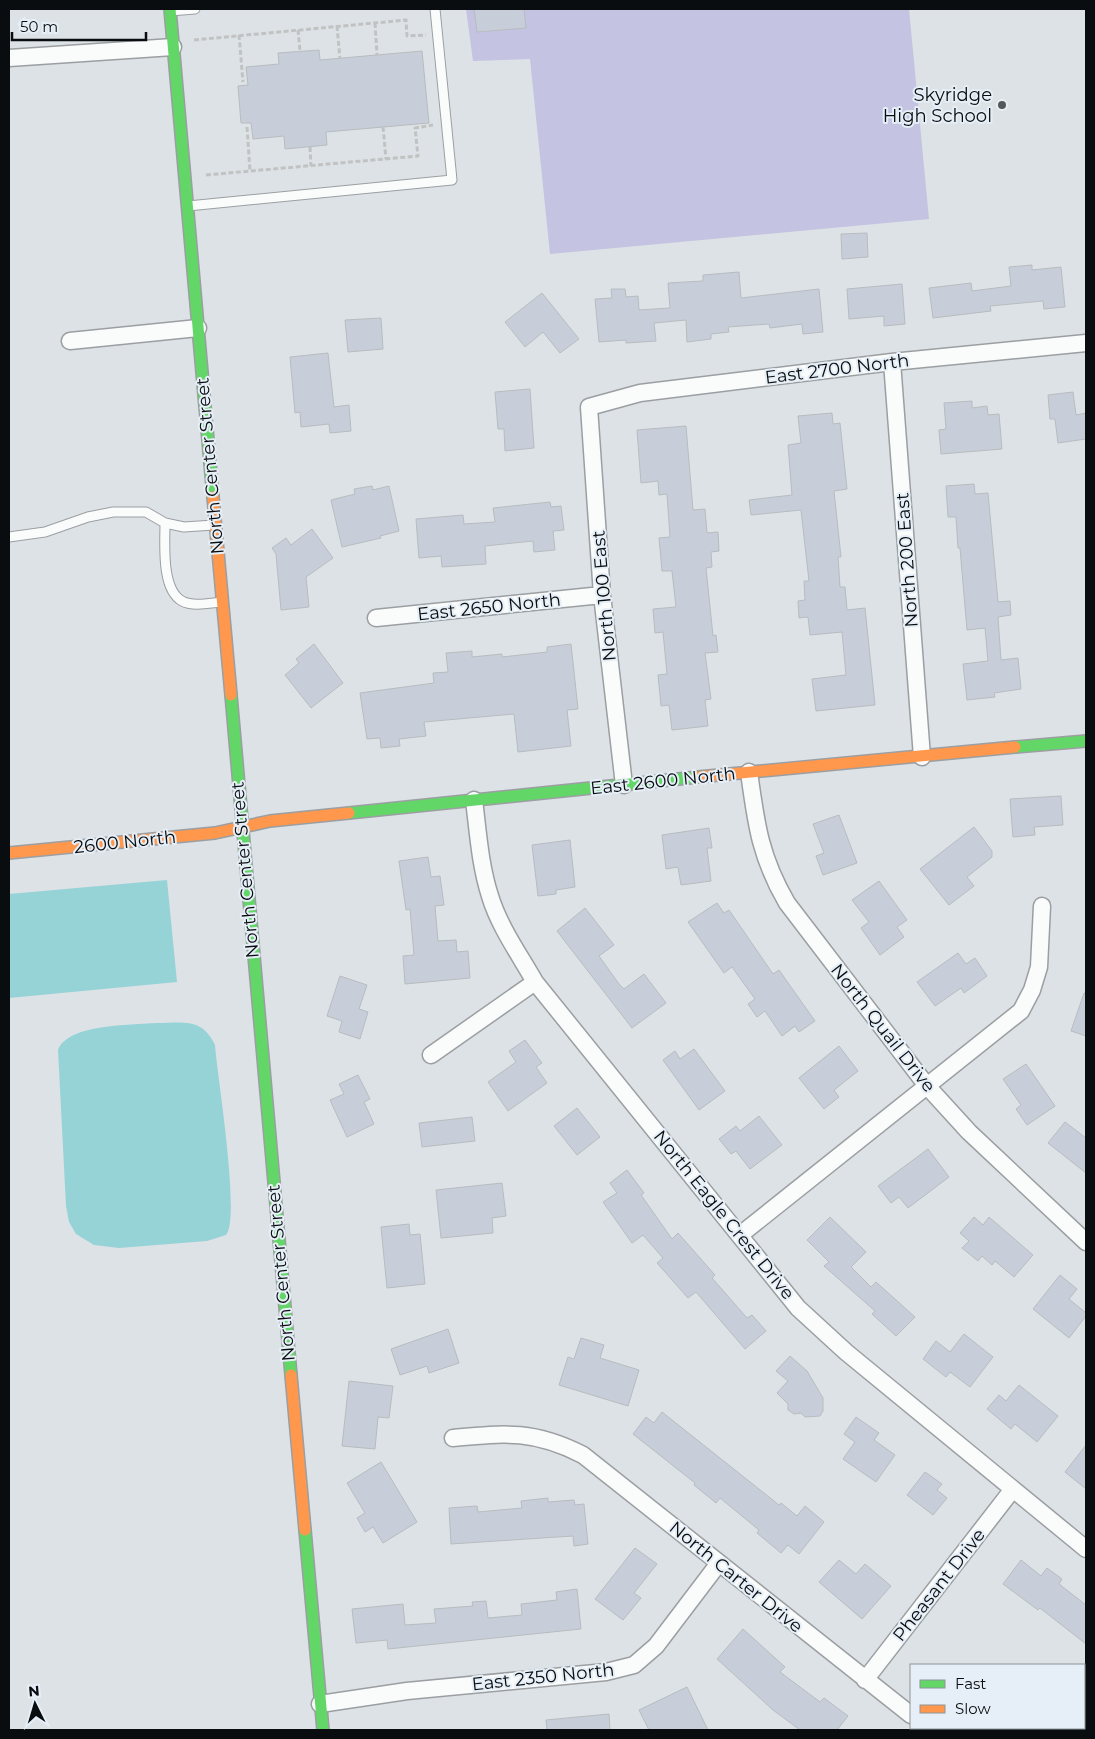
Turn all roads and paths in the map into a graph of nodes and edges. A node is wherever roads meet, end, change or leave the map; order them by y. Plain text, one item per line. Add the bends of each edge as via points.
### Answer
1 (195, 9) edge
2 (435, 9) edge
3 (170, 10) edge
4 (375, 23) junction
5 (336, 26) junction
6 (298, 30) junction
7 (239, 35) junction
8 (194, 40) dead end
9 (426, 44) dead end
10 (173, 47) junction
11 (300, 51) dead end
12 (377, 55) dead end
13 (9, 58) edge
14 (340, 59) dead end
15 (243, 82) dead end
16 (433, 117) dead end
17 (247, 127) dead end
18 (383, 127) dead end
19 (310, 147) dead end
20 (386, 159) junction
21 (311, 166) junction
22 (250, 171) junction
23 (206, 174) dead end
24 (187, 206) junction
25 (198, 328) junction
26 (70, 341) dead end
27 (1086, 343) edge
28 (892, 362) junction
29 (589, 407) joint
30 (164, 523) junction
31 (215, 525) junction
32 (9, 537) edge
33 (602, 596) junction
34 (222, 602) junction
35 (376, 618) dead end
36 (1086, 741) edge
37 (922, 757) junction
38 (749, 772) junction
39 (624, 784) junction
40 (474, 800) junction
41 (241, 827) junction
42 (9, 853) edge
43 (1042, 906) dead end
44 (535, 982) junction
45 (431, 1055) dead end
46 (927, 1086) junction
47 (740, 1235) junction
48 (1086, 1242) edge
49 (452, 1438) dead end
50 (1013, 1489) junction
51 (1086, 1550) edge
52 (719, 1563) junction
53 (865, 1680) junction
54 (320, 1704) junction
55 (910, 1715) edge
56 (323, 1730) edge

1 - 3 lane
2 - 24 lane via 452,180
3 - 10 street, North Center Street
4 - 5 path
4 - 9 path via 406,20 407,36 426,34
4 - 12 path
5 - 6 path
5 - 14 path
6 - 7 path
6 - 11 path
7 - 8 path
7 - 15 path
10 - 13 street
10 - 24 street, North Center Street
16 - 20 path via 434,127 416,128 418,156
17 - 22 path
18 - 20 path
19 - 21 path
20 - 21 path
21 - 22 path
22 - 23 path
24 - 25 street, North Center Street
25 - 26 street
25 - 31 street, North Center Street
27 - 28 street, East 2700 North
28 - 29 street, East 2700 North via 640,393
28 - 37 street, North 200 East
29 - 33 street, North 100 East
30 - 31 lane via 184,527
30 - 32 lane via 146,512 113,512 45,532
30 - 34 lane via 167,578 174,594 183,602
31 - 34 street, North Center Street
33 - 35 street, East 2650 North
33 - 39 street, North 100 East
34 - 41 street, North Center Street
36 - 37 street, East 2600 North
37 - 38 street, East 2600 North
38 - 39 street, East 2600 North
38 - 46 street, North Quail Drive via 758,835 772,878 786,903
39 - 40 street, East 2600 North
40 - 41 street, East 2600 North via 270,820
40 - 44 street, North Eagle Crest Drive via 482,866 490,896 500,922
41 - 42 street, 2600 North via 215,833
41 - 54 street, North Center Street
43 - 46 street via 1039,966 1021,1012
44 - 45 street
44 - 47 street, North Eagle Crest Drive
46 - 47 street
46 - 48 street, North Quail Drive via 994,1156
47 - 50 street, North Eagle Crest Drive via 798,1308 817,1326
49 - 52 street, North Carter Drive via 501,1433 557,1442 583,1455
50 - 51 street, North Eagle Crest Drive
50 - 53 street, Pheasant Drive
52 - 53 street, North Carter Drive
52 - 54 street, East 2350 North via 656,1646 634,1665 606,1672 407,1691
53 - 55 street, North Carter Drive
54 - 56 street, North Center Street

